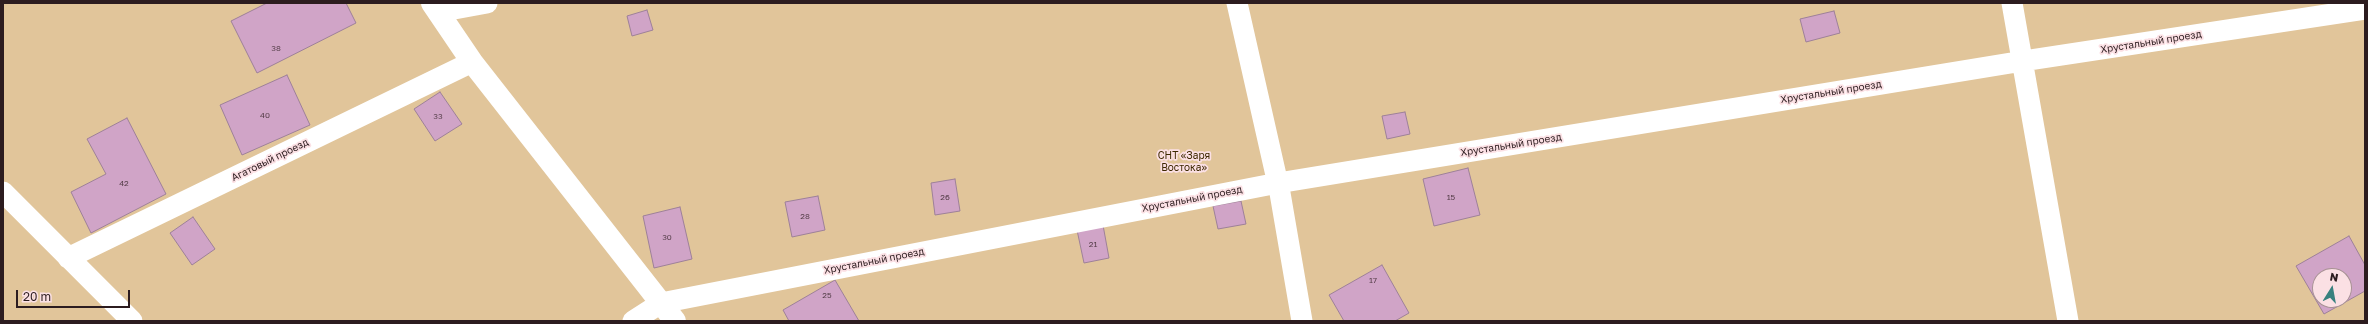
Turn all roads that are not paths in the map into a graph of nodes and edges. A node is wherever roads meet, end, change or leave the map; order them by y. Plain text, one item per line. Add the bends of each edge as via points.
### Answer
1 (488, 3) edge
2 (1237, 3) edge
3 (2012, 3) edge
4 (435, 8) edge
5 (2365, 10) edge
6 (2023, 61) junction
7 (472, 62) junction
8 (1278, 183) junction
9 (3, 192) edge
10 (68, 258) junction
11 (661, 303) junction
12 (132, 321) edge
13 (633, 321) edge
14 (675, 321) edge
15 (1302, 321) edge
16 (2068, 321) edge

1 - 4 lane
2 - 8 lane
3 - 6 lane
4 - 7 street
5 - 6 lane, Хрустальный проезд
6 - 8 lane, Хрустальный проезд
6 - 16 lane
7 - 10 lane, Агатовый проезд
7 - 11 street
8 - 11 lane, Хрустальный проезд
8 - 15 lane
9 - 10 lane
10 - 12 lane
11 - 13 lane
11 - 14 street

